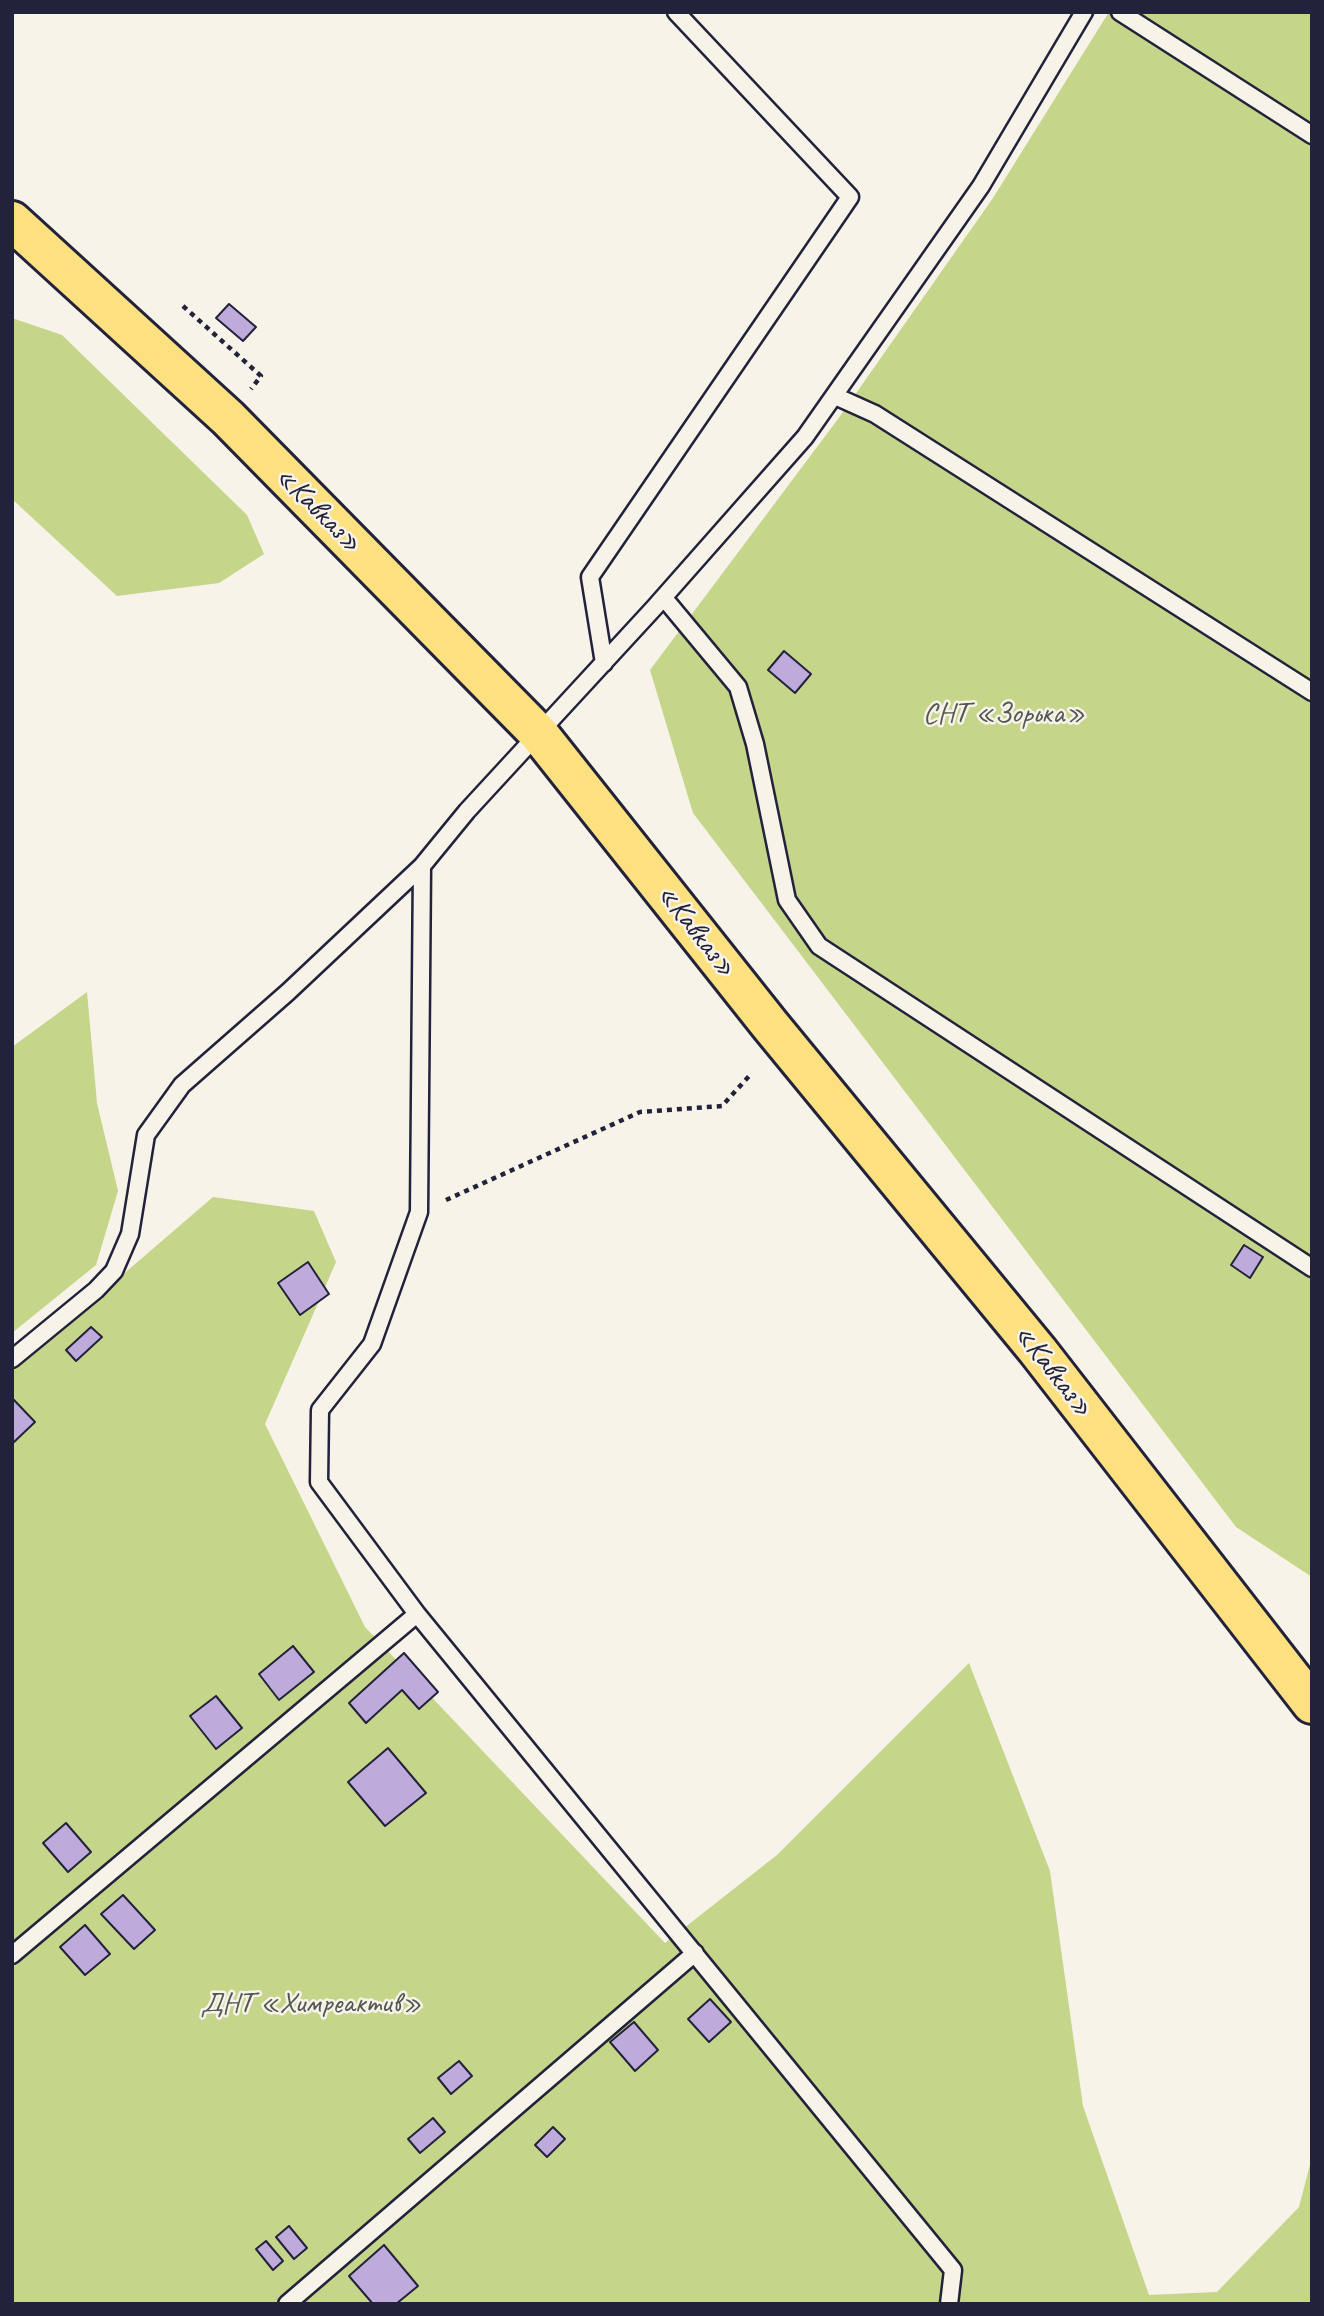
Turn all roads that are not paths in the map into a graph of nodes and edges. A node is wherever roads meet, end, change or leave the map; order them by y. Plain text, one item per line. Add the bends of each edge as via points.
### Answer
1 (676, 12) edge
2 (1084, 12) edge
3 (1120, 12) edge
4 (1312, 135) edge
5 (12, 221) edge
6 (835, 396) junction
7 (664, 598) junction
8 (604, 663) junction
9 (1312, 692) edge
10 (539, 734) junction
11 (422, 866) junction
12 (1312, 1268) edge
13 (12, 1359) edge
14 (417, 1614) junction
15 (1312, 1703) edge
16 (695, 1953) junction
17 (12, 1955) edge
18 (287, 2304) edge
19 (949, 2304) edge

1 - 8 lane via 850,197 590,577
2 - 6 lane via 981,186
3 - 4 lane
5 - 10 highway, «Кавказ» via 228,418
6 - 7 lane via 805,437
6 - 9 lane via 875,414
7 - 8 lane
7 - 12 lane via 738,687 755,744 787,900 819,946
8 - 10 lane
10 - 11 lane
10 - 15 highway, «Кавказ» via 1038,1351
11 - 13 lane via 182,1086 146,1135 130,1234 114,1271
11 - 14 lane via 419,1212 372,1344 320,1410 319,1482
14 - 16 lane
14 - 17 lane
16 - 18 lane
16 - 19 lane via 953,2270

